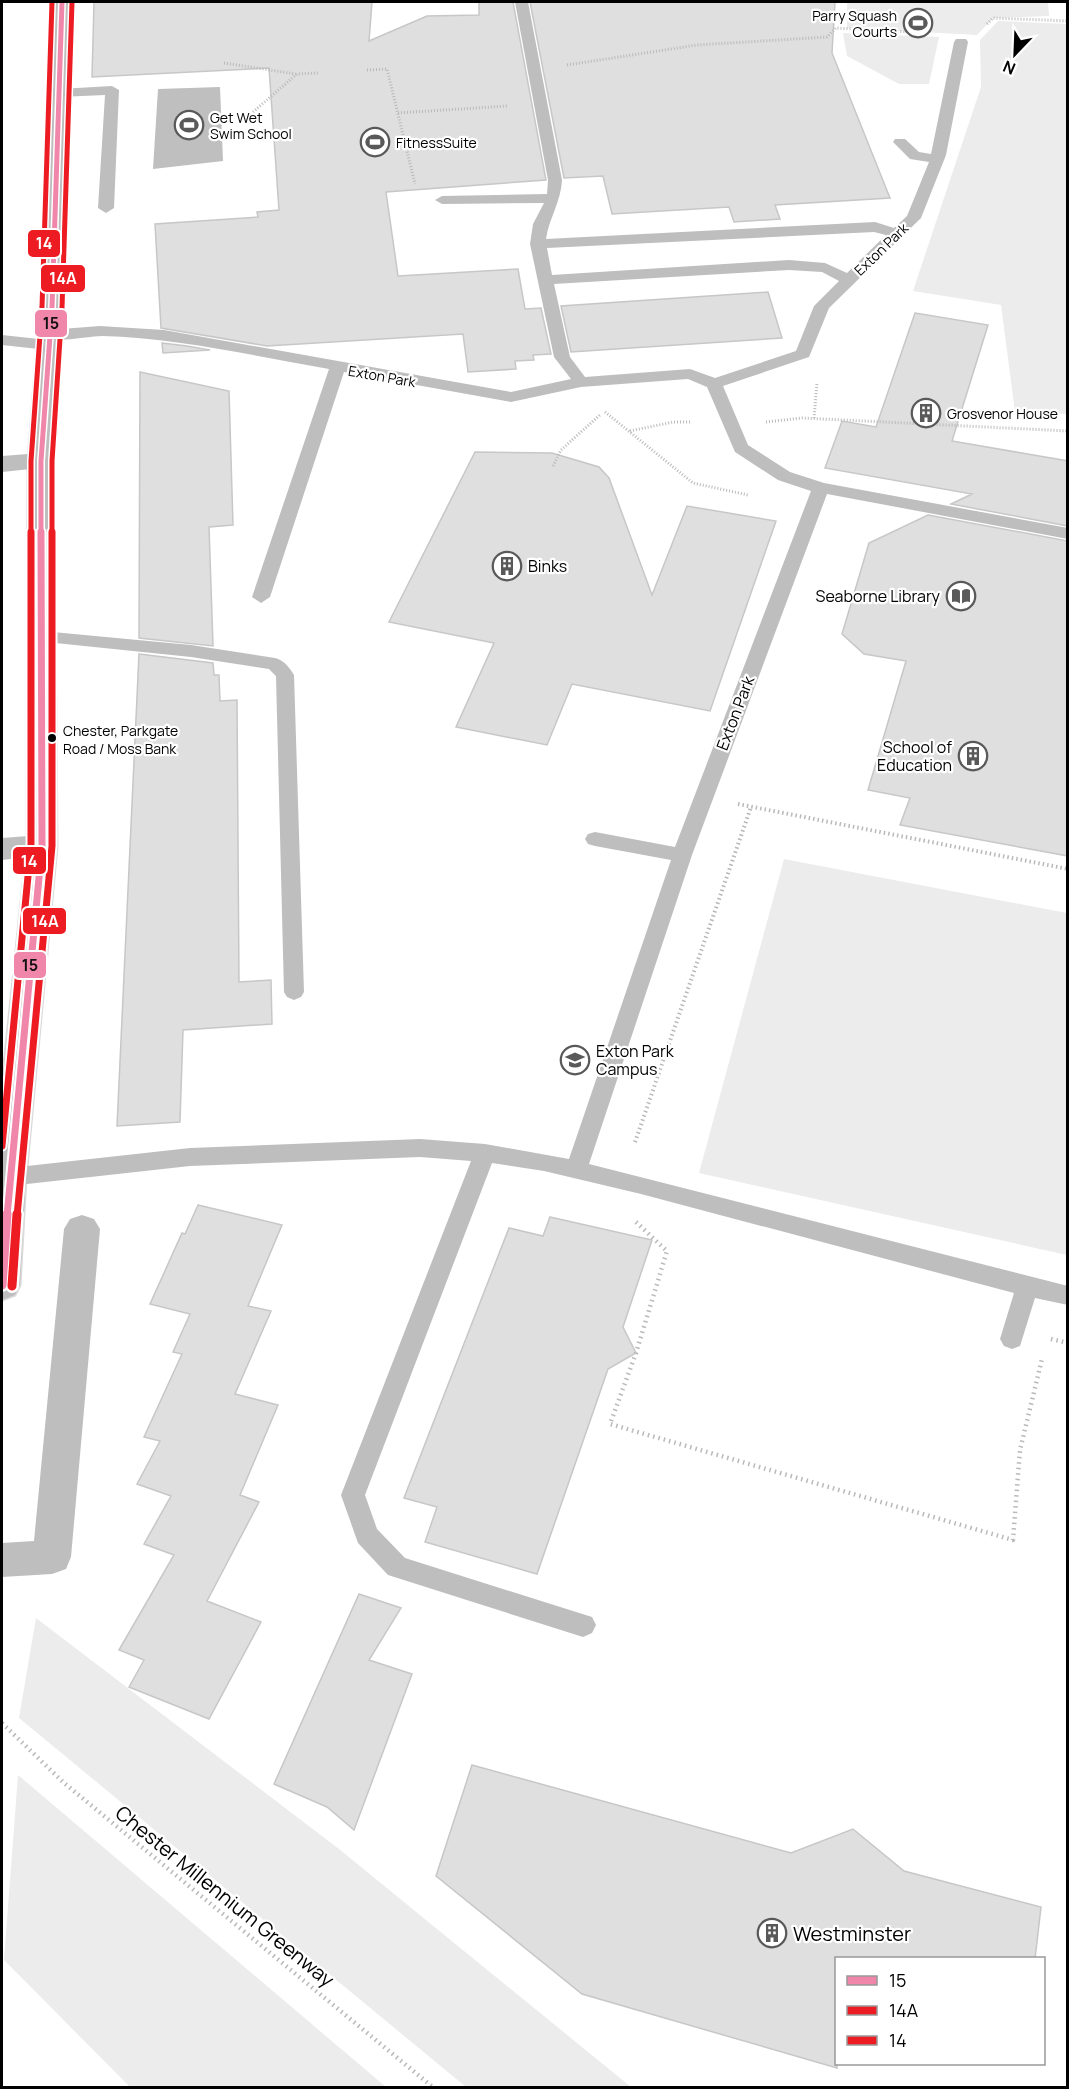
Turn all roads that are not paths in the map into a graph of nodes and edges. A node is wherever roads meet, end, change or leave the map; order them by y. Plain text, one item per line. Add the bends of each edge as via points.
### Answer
1 (62, 2) edge
2 (520, 2) edge
3 (961, 42) dead end
4 (59, 93) junction
5 (900, 142) dead end
6 (937, 159) junction
7 (554, 198) junction
8 (442, 200) road end
9 (106, 208) dead end
10 (897, 234) junction
11 (538, 244) junction
12 (544, 280) junction
13 (849, 280) junction
14 (2, 340) edge
15 (48, 340) junction
16 (337, 368) junction
17 (581, 382) junction
18 (714, 384) junction
19 (41, 461) junction
20 (2, 464) edge
21 (821, 488) junction
22 (1068, 534) edge
23 (261, 597) dead end
24 (42, 637) junction
25 (595, 839) dead end
26 (42, 846) junction
27 (2, 849) edge
28 (682, 855) junction
29 (294, 992) dead end
30 (485, 1153) junction
31 (576, 1170) junction
32 (9, 1177) junction
33 (82, 1229) dead end
34 (2, 1285) edge
35 (1027, 1287) junction
36 (1068, 1296) edge
37 (1012, 1339) dead end
38 (2, 1560) edge
39 (583, 1625) dead end

1 - 4 main road
2 - 7 lane via 555,180
3 - 6 lane, Exton Park
4 - 9 lane via 112,90
4 - 15 main road
5 - 6 lane via 915,156
6 - 10 lane, Exton Park via 922,202
7 - 8 lane
7 - 11 lane via 541,224
10 - 11 lane via 875,227
10 - 13 lane, Exton Park
11 - 12 lane
12 - 13 lane via 789,266 825,268
12 - 17 lane via 562,357
13 - 18 lane, Exton Park via 822,306 803,354
14 - 15 lane, Exton Park
15 - 16 lane, Exton Park via 100,331 164,335
15 - 19 main road
16 - 17 lane, Exton Park via 511,397
16 - 23 lane
17 - 18 lane, Exton Park via 690,374
18 - 21 lane via 741,448 784,476
19 - 20 main road
19 - 24 main road
21 - 22 lane
21 - 28 lane, Exton Park
24 - 26 main road
24 - 29 lane via 265,662 275,664 285,675
25 - 28 lane
26 - 27 main road
26 - 32 main road
28 - 31 lane, Exton Park
30 - 31 lane
30 - 32 lane via 420,1148 213,1156
30 - 39 lane via 353,1495 367,1535 397,1567
31 - 35 lane
32 - 34 main road
33 - 38 main road via 52,1557
35 - 36 lane
35 - 37 lane

